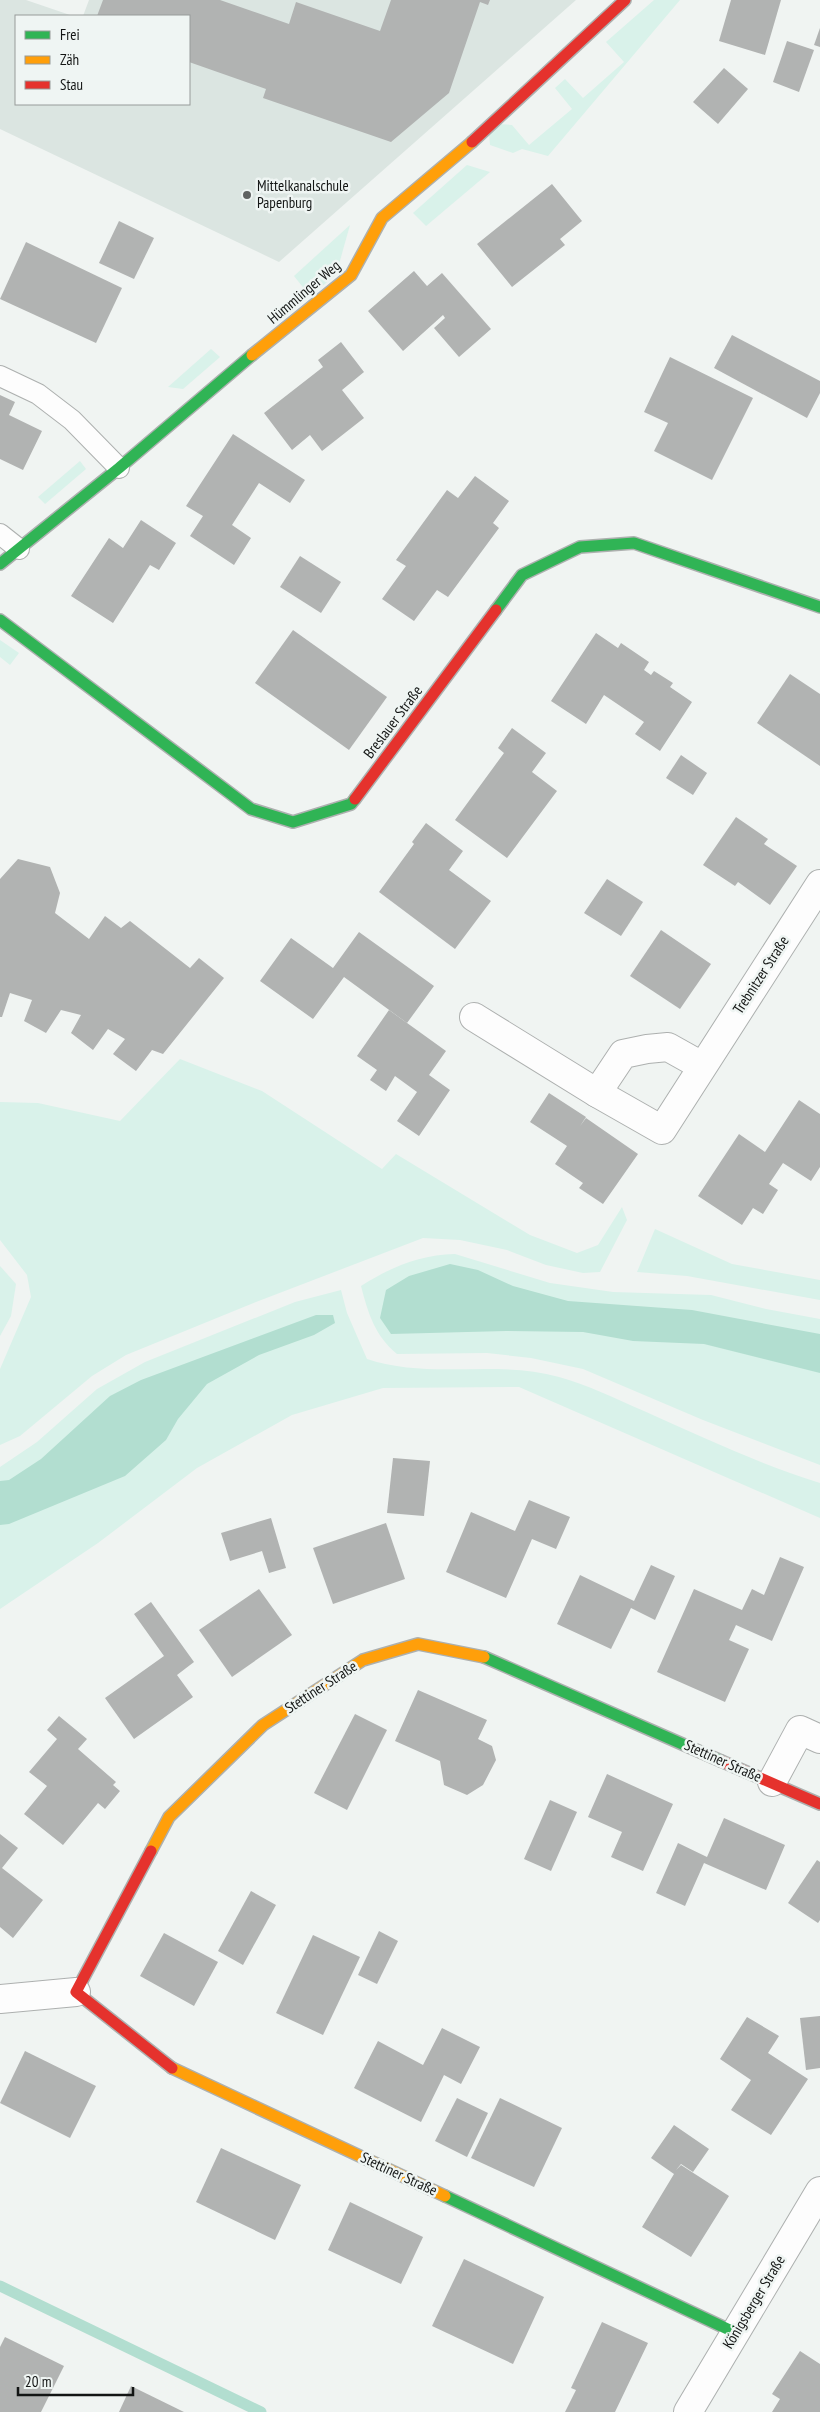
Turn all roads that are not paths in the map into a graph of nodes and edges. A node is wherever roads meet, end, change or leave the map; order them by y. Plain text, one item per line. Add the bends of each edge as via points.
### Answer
1 (625, 0) edge
2 (0, 376) edge
3 (118, 468) junction
4 (0, 534) edge
5 (19, 549) junction
6 (0, 564) edge
7 (820, 607) edge
8 (0, 620) edge
9 (820, 884) edge
10 (474, 1017) dead end
11 (702, 1066) junction
12 (597, 1093) junction
13 (820, 1739) edge
14 (772, 1782) junction
15 (820, 1804) edge
16 (76, 1992) junction
17 (0, 1998) edge
18 (820, 2191) edge
19 (736, 2333) junction
20 (688, 2412) edge

1 - 3 street, Hümmlinger Weg via 451,161 382,218 351,275
2 - 3 lane via 38,394 72,420
3 - 5 street, Hümmlinger Weg
4 - 5 lane
5 - 6 street, Hümmlinger Weg
7 - 8 street, Breslauer Straße via 634,543 580,547 522,575 351,804 293,822 251,809
9 - 11 street, Trebnitzer Straße
10 - 12 street, Trebnitzer Straße
11 - 12 street via 668,1048 623,1054
11 - 12 street, Trebnitzer Straße via 662,1130
13 - 14 street, Stettiner Straße via 800,1730
14 - 15 street, Stettiner Straße
14 - 16 street, Stettiner Straße via 482,1656 418,1644 372,1657 263,1725 169,1817
16 - 17 street
16 - 19 street, Stettiner Straße via 172,2068
18 - 19 street, Königsberger Straße
19 - 20 street, Königsberger Straße

